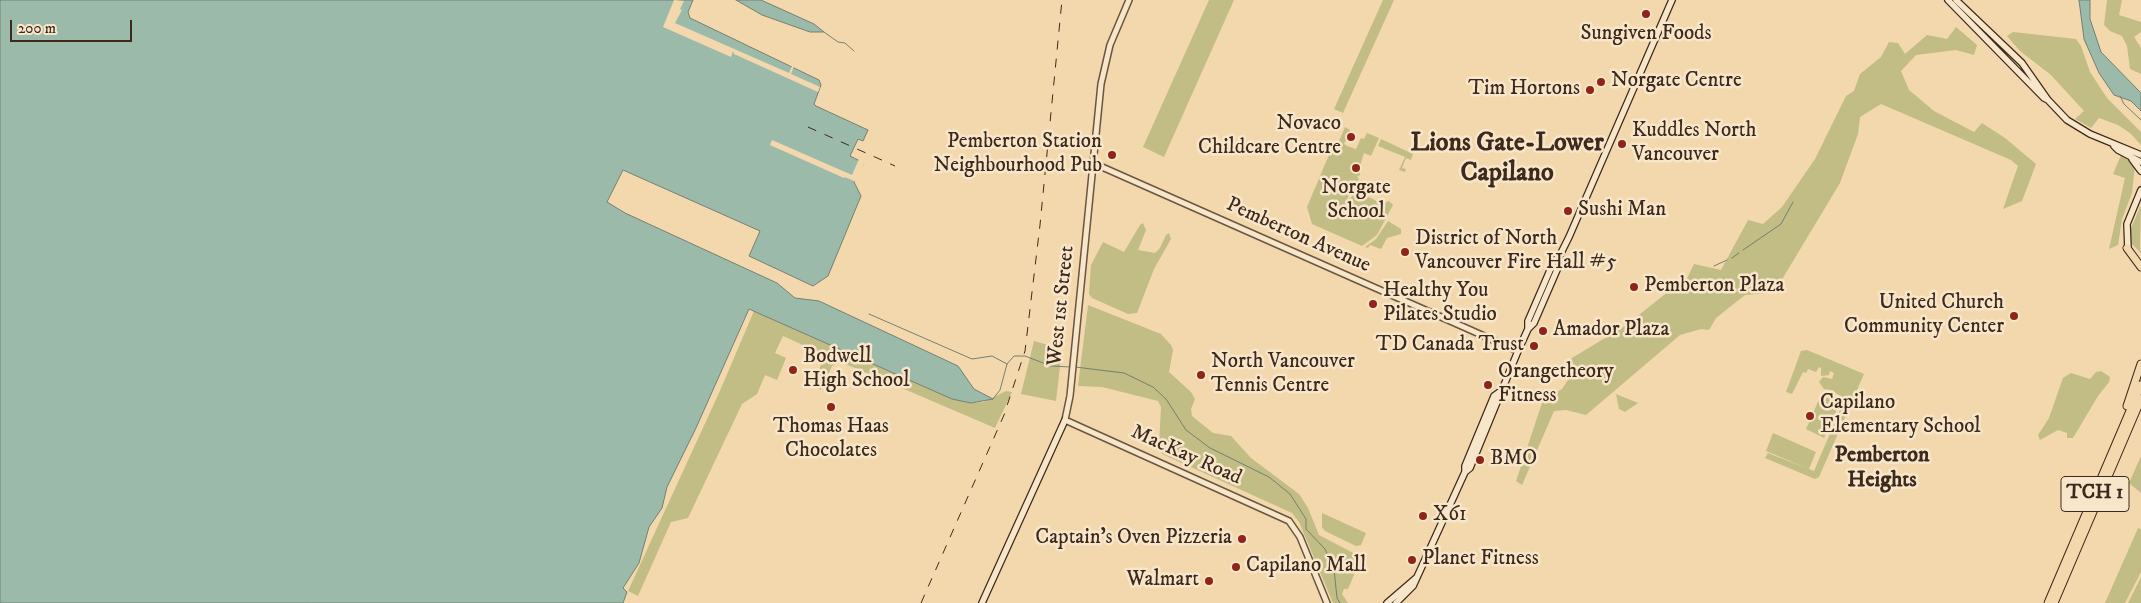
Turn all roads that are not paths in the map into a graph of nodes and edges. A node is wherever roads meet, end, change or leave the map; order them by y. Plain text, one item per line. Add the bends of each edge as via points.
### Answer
1 (1130, 0) edge
2 (1672, 0) edge
3 (1948, 0) edge
4 (1956, 0) edge
5 (2048, 100) junction
6 (2114, 146) junction
7 (2141, 156) edge
8 (2130, 157) junction
9 (2141, 162) edge
10 (1093, 163) junction
11 (2141, 171) edge
12 (2141, 190) edge
13 (2127, 237) junction
14 (2127, 248) junction
15 (2139, 258) edge
16 (2141, 267) edge
17 (1518, 352) junction
18 (2141, 364) edge
19 (2141, 385) edge
20 (2141, 399) edge
21 (1065, 420) junction
22 (2099, 483) junction
23 (1416, 578) junction
24 (982, 603) edge
25 (1327, 603) edge
26 (1387, 603) edge
27 (1396, 603) edge
28 (2048, 603) edge
29 (2054, 603) edge

1 - 10 street, West 1st Street via 1112,40 1104,69
2 - 17 main road via 1559,257 1560,263 1534,323 1528,328
3 - 5 main road
4 - 5 main road via 2022,63
5 - 6 main road via 2077,128
6 - 7 main road
6 - 8 main road
8 - 9 main road
8 - 11 main road
10 - 17 street, Pemberton Avenue
10 - 21 street, West 1st Street
12 - 13 main road via 2127,224
13 - 14 main road
13 - 15 main road
14 - 15 main road
14 - 16 highway
17 - 23 main road via 1501,391 1494,396 1465,472
18 - 22 highway
19 - 22 highway, TCH 1
20 - 29 highway, TCH 1
21 - 24 main road, West 1st Street
21 - 25 street, MacKay Road via 1292,524
22 - 28 highway, TCH 1
23 - 26 main road
23 - 27 main road via 1413,586

